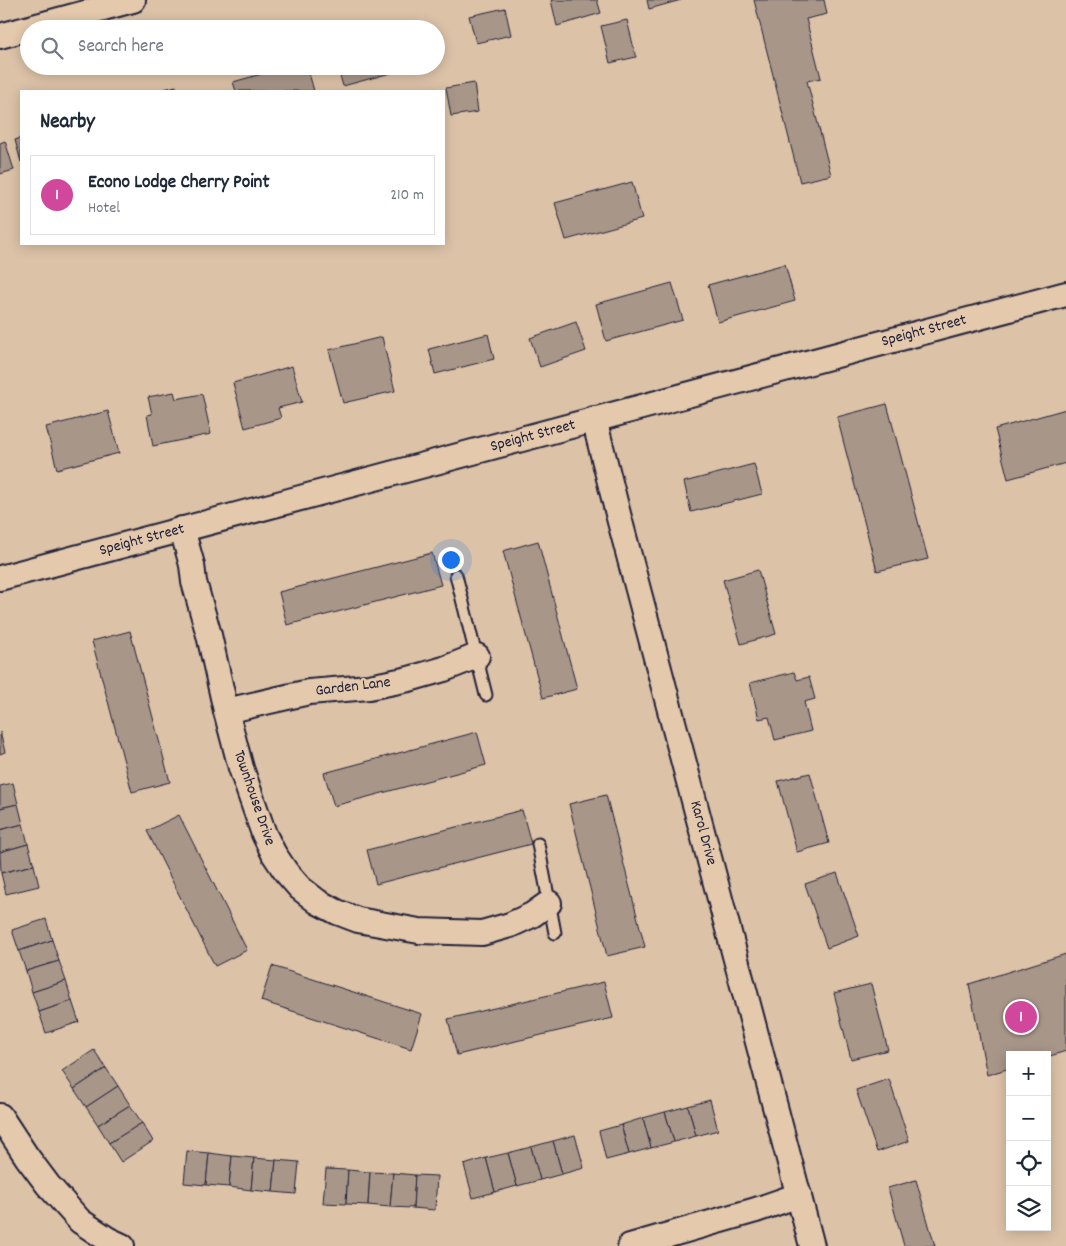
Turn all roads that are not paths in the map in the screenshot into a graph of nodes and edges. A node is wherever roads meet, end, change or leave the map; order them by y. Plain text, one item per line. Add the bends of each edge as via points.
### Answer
1 (133, 0) edge
2 (59, 20) edge
3 (20, 31) edge
4 (0, 36) edge
5 (1066, 294) edge
6 (594, 419) junction
7 (182, 529) junction
8 (456, 575) dead end
9 (0, 578) edge
10 (477, 656) junction
11 (486, 695) dead end
12 (226, 711) junction
13 (538, 844) dead end
14 (549, 903) junction
15 (555, 933) dead end
16 (0, 1116) edge
17 (799, 1195) junction
18 (122, 1246) edge
19 (630, 1246) edge
20 (812, 1246) edge

1 - 2 street
3 - 4 street
5 - 6 street, Speight Street
6 - 7 street, Speight Street
6 - 17 street, Karol Drive
7 - 9 street, Speight Street
7 - 12 street, Townhouse Drive
8 - 10 lane
10 - 11 lane
10 - 12 street, Garden Lane via 410,679 309,692
12 - 14 street, Townhouse Drive via 264,834 286,872 318,902 358,920 380,925 419,931 482,933 510,925
13 - 14 lane
14 - 15 lane
16 - 18 street via 48,1185 80,1221
17 - 19 street
17 - 20 street, Karol Drive

